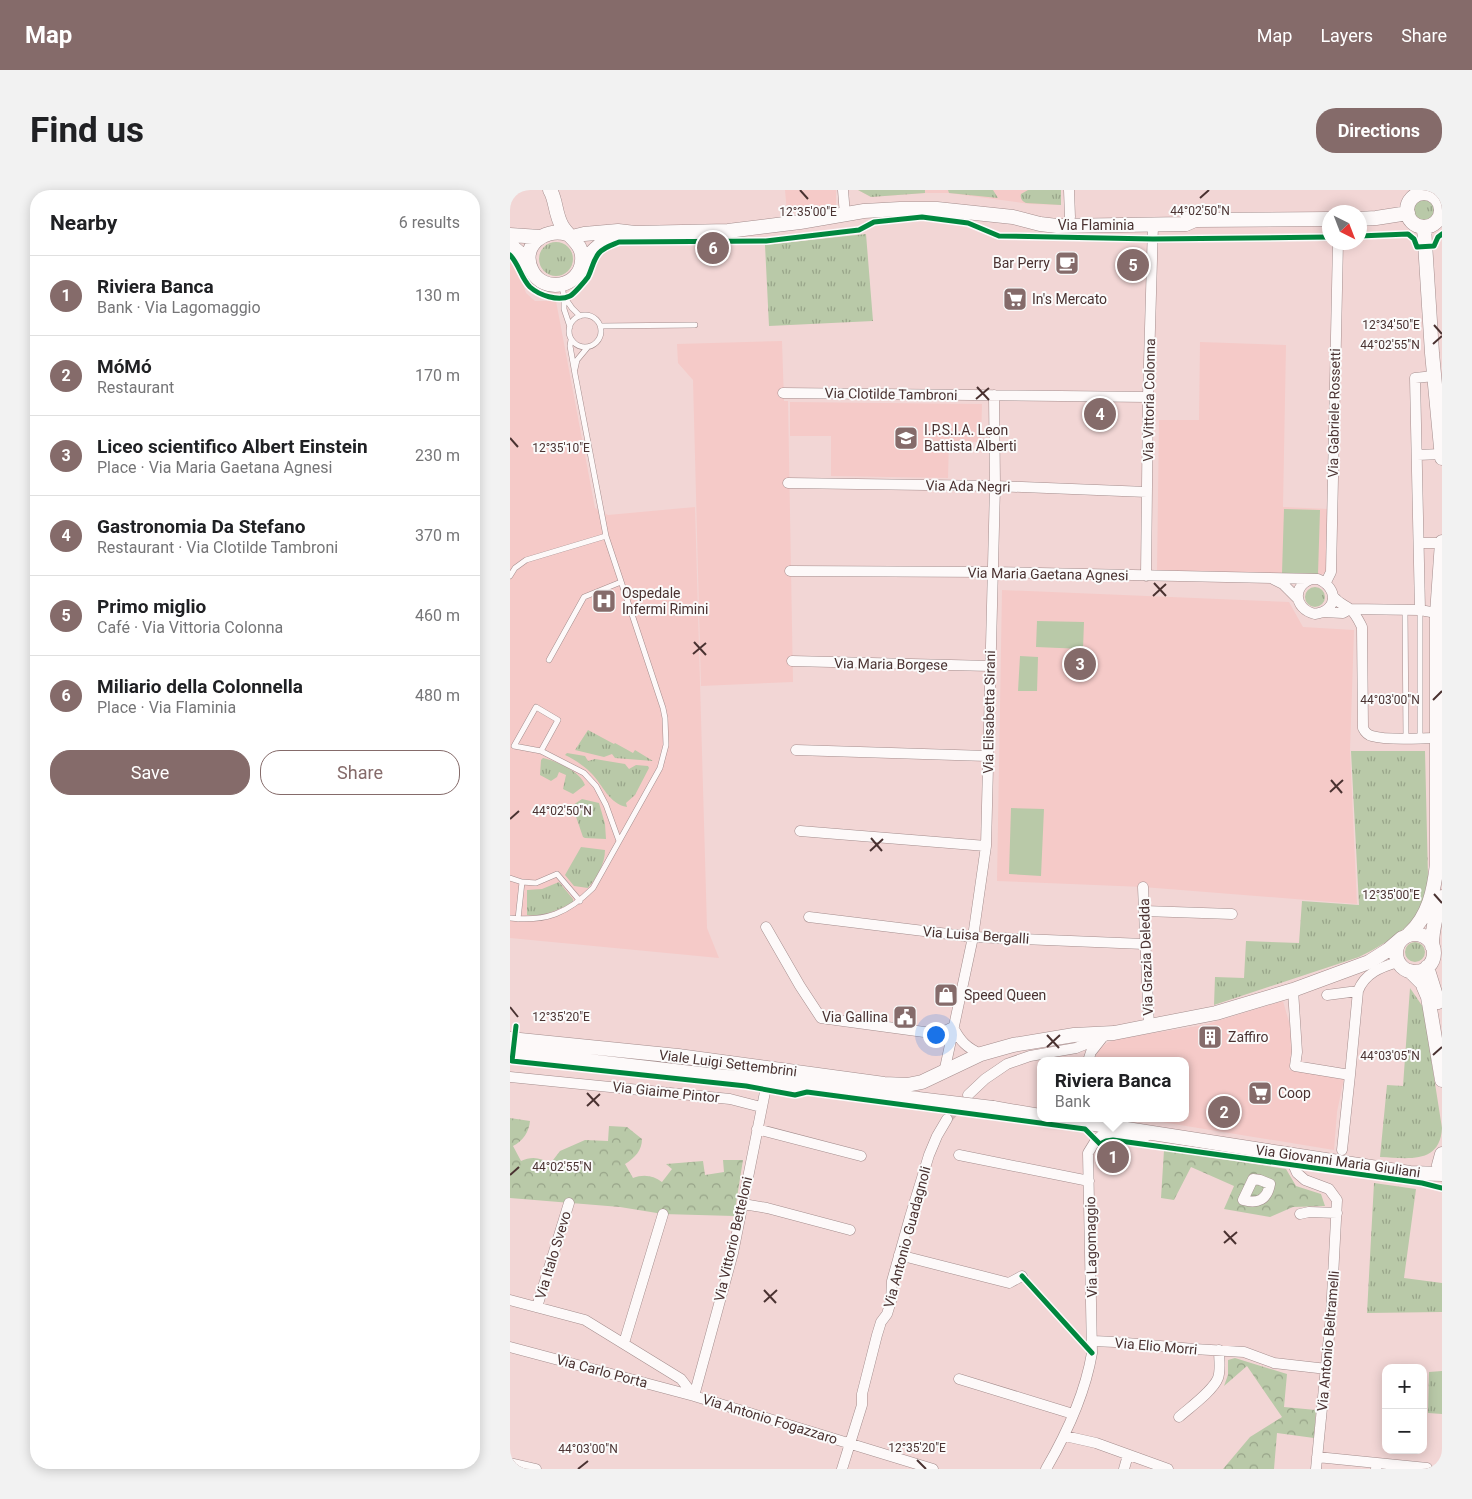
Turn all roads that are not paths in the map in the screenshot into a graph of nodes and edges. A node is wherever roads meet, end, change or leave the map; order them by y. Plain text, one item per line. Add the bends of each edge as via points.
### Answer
1 (549, 190) edge
2 (843, 190) edge
3 (1069, 190) edge
4 (1414, 193) edge
5 (1433, 193) edge
6 (1408, 213) junction
7 (845, 215) junction
8 (1070, 217) junction
9 (1437, 218) edge
10 (1026, 219) junction
11 (1322, 219) edge
12 (1367, 219) edge
13 (1195, 220) junction
14 (1153, 225) junction
15 (635, 233) junction
16 (510, 235) edge
17 (544, 235) junction
18 (569, 236) junction
19 (510, 245) edge
20 (1338, 250) edge
21 (580, 268) junction
22 (531, 269) junction
23 (563, 291) junction
24 (580, 316) junction
25 (695, 325) dead end
26 (601, 326) junction
27 (570, 327) junction
28 (571, 340) junction
29 (587, 348) junction
30 (575, 374) junction
31 (1434, 376) junction
32 (783, 393) dead end
33 (994, 395) junction
34 (1148, 397) junction
35 (1417, 455) junction
36 (1442, 456) edge
37 (788, 483) dead end
38 (995, 486) junction
39 (1147, 492) junction
40 (606, 536) junction
41 (1442, 542) edge
42 (1419, 543) junction
43 (790, 571) dead end
44 (993, 572) junction
45 (510, 576) edge
46 (1146, 576) junction
47 (1270, 578) junction
48 (1313, 579) junction
49 (621, 582) junction
50 (1326, 582) junction
51 (1333, 596) junction
52 (1298, 599) junction
53 (1350, 609) junction
54 (1406, 610) junction
55 (1420, 610) junction
56 (1324, 612) junction
57 (1439, 614) edge
58 (549, 660) dead end
59 (792, 661) dead end
60 (990, 666) junction
61 (1406, 738) junction
62 (1420, 738) junction
63 (1436, 738) junction
64 (541, 750) junction
65 (796, 750) dead end
66 (988, 756) junction
67 (800, 831) dead end
68 (619, 841) junction
69 (986, 846) junction
70 (510, 878) edge
71 (522, 882) junction
72 (1143, 887) dead end
73 (1442, 897) edge
74 (580, 901) junction
75 (1144, 911) junction
76 (1232, 914) dead end
77 (809, 917) dead end
78 (510, 918) edge
79 (518, 919) junction
80 (766, 927) dead end
81 (1406, 936) junction
82 (973, 938) junction
83 (1144, 944) junction
84 (1436, 954) edge
85 (1398, 962) junction
86 (1427, 967) junction
87 (1410, 971) junction
88 (1293, 990) junction
89 (1358, 991) junction
90 (1327, 995) dead end
91 (1442, 1023) edge
92 (953, 1026) junction
93 (1148, 1027) junction
94 (1108, 1035) junction
95 (510, 1039) edge
96 (510, 1052) edge
97 (981, 1054) junction
98 (1089, 1057) edge
99 (944, 1073) junction
100 (1350, 1075) junction
101 (510, 1077) edge
102 (1442, 1080) edge
103 (767, 1082) junction
104 (968, 1095) tunnel mouth
105 (761, 1107) junction
106 (1037, 1115) edge
107 (947, 1120) tunnel mouth
108 (1084, 1122) edge
109 (1118, 1122) edge
110 (757, 1129) junction
111 (1153, 1132) junction
112 (1342, 1150) dead end
113 (1442, 1154) edge
114 (959, 1155) dead end
115 (1289, 1155) junction
116 (861, 1156) dead end
117 (1442, 1174) edge
118 (1089, 1181) junction
119 (569, 1203) dead end
120 (743, 1204) junction
121 (1337, 1213) junction
122 (663, 1214) dead end
123 (1300, 1214) dead end
124 (850, 1230) dead end
125 (899, 1255) junction
126 (1022, 1276) dead end
127 (510, 1300) edge
128 (537, 1306) junction
129 (1093, 1342) junction
130 (624, 1343) junction
131 (510, 1347) edge
132 (1219, 1350) junction
133 (1327, 1369) junction
134 (959, 1379) dead end
135 (694, 1396) junction
136 (1073, 1414) junction
137 (1178, 1417) dead end
138 (1065, 1436) junction
139 (850, 1443) junction
140 (1128, 1455) junction
141 (1317, 1457) junction
142 (510, 1462) edge
143 (1377, 1466) edge
144 (1427, 1468) edge
145 (536, 1469) edge
146 (842, 1469) edge
147 (933, 1469) edge
148 (1046, 1469) edge
149 (1124, 1469) edge
150 (1168, 1469) edge
151 (1316, 1469) edge

1 - 17 main road via 546,196 550,216
1 - 18 main road via 553,194 556,213
2 - 7 street
3 - 8 street
4 - 5 main road
4 - 6 main road
5 - 9 main road via 1439,203
6 - 9 main road via 1413,223
6 - 12 main road
7 - 10 main road, Via Flaminia via 864,211 937,209
7 - 15 main road, Via Flaminia via 728,231
8 - 10 main road, Via Flaminia
8 - 13 main road, Via Flaminia via 1186,217
9 - 31 main road
10 - 14 main road, Via Flaminia via 1059,226
11 - 13 main road, Via Flaminia
13 - 14 main road, Via Flaminia via 1186,224
14 - 34 street, Via Vittoria Colonna
15 - 18 main road, Via Flaminia via 618,231
15 - 21 main road, Via Flaminia via 598,245
16 - 17 main road
17 - 18 main road via 554,232
17 - 22 main road via 535,242 529,255
18 - 21 main road via 577,242 582,255
19 - 22 main road
20 - 50 street, Via Gabriele Rossetti via 1331,572
21 - 23 main road
22 - 23 main road via 540,281
23 - 24 lane
23 - 27 lane
24 - 26 lane via 595,318
24 - 27 lane
25 - 26 lane
26 - 29 lane via 599,340
27 - 28 lane
28 - 29 lane
28 - 30 lane
29 - 30 lane via 576,360
30 - 40 lane
31 - 35 street via 1416,378
31 - 36 main road
32 - 33 street, Via Clotilde Tambroni
33 - 34 street, Via Clotilde Tambroni
33 - 38 street, Via Elisabetta Sirani
34 - 39 street, Via Vittoria Colonna
35 - 36 street
35 - 42 street
37 - 38 street, Via Ada Negri
38 - 39 street, Via Ada Negri
38 - 44 street, Via Elisabetta Sirani
39 - 46 street, Via Vittoria Colonna
40 - 45 lane via 526,560
40 - 49 lane
41 - 42 street
41 - 57 main road
42 - 55 street
43 - 44 street, Via Maria Gaetana Agnesi
44 - 46 street, Via Maria Gaetana Agnesi
44 - 60 street, Via Elisabetta Sirani
46 - 47 street, Via Maria Gaetana Agnesi
47 - 48 street, Via Maria Gaetana Agnesi
47 - 52 street via 1283,584
48 - 50 street
48 - 52 street via 1300,587
49 - 58 lane via 584,597
49 - 68 lane via 663,708 666,745 660,768
50 - 51 street
51 - 53 street via 1338,603
51 - 56 street
52 - 56 street via 1309,613
53 - 54 street
53 - 56 street via 1343,613
53 - 61 street via 1362,627 1363,728 1371,736
54 - 55 street
54 - 61 lane
55 - 57 street
55 - 62 lane
57 - 63 main road
59 - 60 street, Via Maria Borgese
60 - 66 street, Via Elisabetta Sirani
61 - 62 street
62 - 63 street
63 - 81 main road via 1437,864 1434,887 1419,925
64 - 64 lane via 558,720 536,707 514,746
64 - 68 lane via 584,773 596,786
65 - 66 street
66 - 69 street, Via Elisabetta Sirani
67 - 69 street
68 - 74 lane via 593,888
69 - 82 street, Via Elisabetta Sirani
70 - 71 lane
71 - 74 lane via 536,883 557,874
71 - 79 lane
72 - 75 street, Via Grazia Deledda
73 - 84 main road via 1432,933
74 - 79 lane via 562,912
75 - 76 street
75 - 83 street, Via Grazia Deledda
77 - 82 street, Via Luisa Bergalli
78 - 79 lane
80 - 92 street via 822,1018 939,1034
81 - 84 main road via 1423,936
81 - 85 main road via 1396,948
81 - 88 main road via 1369,962
82 - 83 street, Via Luisa Bergalli
82 - 92 street, Via Elisabetta Sirani
83 - 93 street, Via Grazia Deledda
84 - 86 main road
85 - 87 main road
85 - 89 street via 1375,970 1366,977
86 - 87 main road
86 - 91 main road
87 - 102 main road via 1422,983 1428,997
88 - 93 main road via 1216,1013
88 - 100 street via 1295,1066
89 - 90 street
89 - 100 street
92 - 97 street via 963,1044
92 - 99 street, Via Elisabetta Sirani
93 - 94 main road
94 - 97 main road via 1074,1035
94 - 98 street
94 - 104 street via 1076,1048 1030,1056 1007,1064
95 - 99 main road, Viale Luigi Settembrini via 678,1056 884,1084 922,1082
96 - 103 main road, Viale Luigi Settembrini
97 - 99 main road
100 - 112 street
101 - 105 street, Via Giaime Pintor via 730,1099
103 - 105 street, Via Vittorio Betteloni
103 - 106 main road, Viale Luigi Settembrini, bridge
105 - 110 street, Via Vittorio Betteloni
107 - 125 street, Via Antonio Guadagnoli via 929,1154
108 - 111 main road, Via Giovanni Maria Giuliani
109 - 111 street
110 - 116 street
110 - 120 street, Via Vittorio Betteloni
111 - 115 main road, Via Giovanni Maria Giuliani
111 - 118 street, Via Lagomaggio via 1141,1139 1111,1134 1101,1136 1088,1152
113 - 117 main road, Via Giovanni Maria Giuliani via 1439,1162
114 - 118 street
115 - 117 main road, Via Giovanni Maria Giuliani via 1410,1173
115 - 121 street, Via Antonio Beltramelli via 1297,1173 1305,1180 1329,1189 1338,1200
118 - 129 street, Via Lagomaggio
119 - 128 street, Via Italo Svevo
120 - 124 street
120 - 135 street, Via Vittorio Betteloni
121 - 123 street
121 - 133 street, Via Antonio Beltramelli
122 - 130 street
125 - 126 street via 1009,1283
125 - 139 street, Via Antonio Guadagnoli via 891,1301 879,1328 862,1394 862,1406
127 - 128 street, Via Antonio Fogazzaro
128 - 130 street, Via Antonio Fogazzaro via 585,1320
129 - 132 street, Via Elio Morri
129 - 136 street, Via Lagomaggio via 1088,1375
130 - 135 street, Via Antonio Fogazzaro via 681,1379
131 - 135 street, Via Carlo Porta
132 - 133 street, Via Elio Morri via 1244,1352 1274,1363
132 - 137 street via 1218,1380
133 - 141 street, Via Antonio Beltramelli
134 - 136 street
135 - 139 street, Via Antonio Fogazzaro
136 - 138 street, Via Lagomaggio
138 - 140 street
138 - 148 street, Via Lagomaggio
139 - 146 street, Via Antonio Guadagnoli
139 - 147 street, Via Antonio Fogazzaro
140 - 149 street
140 - 150 street
141 - 143 street
141 - 151 street, Via Antonio Beltramelli
142 - 145 street
143 - 144 street

